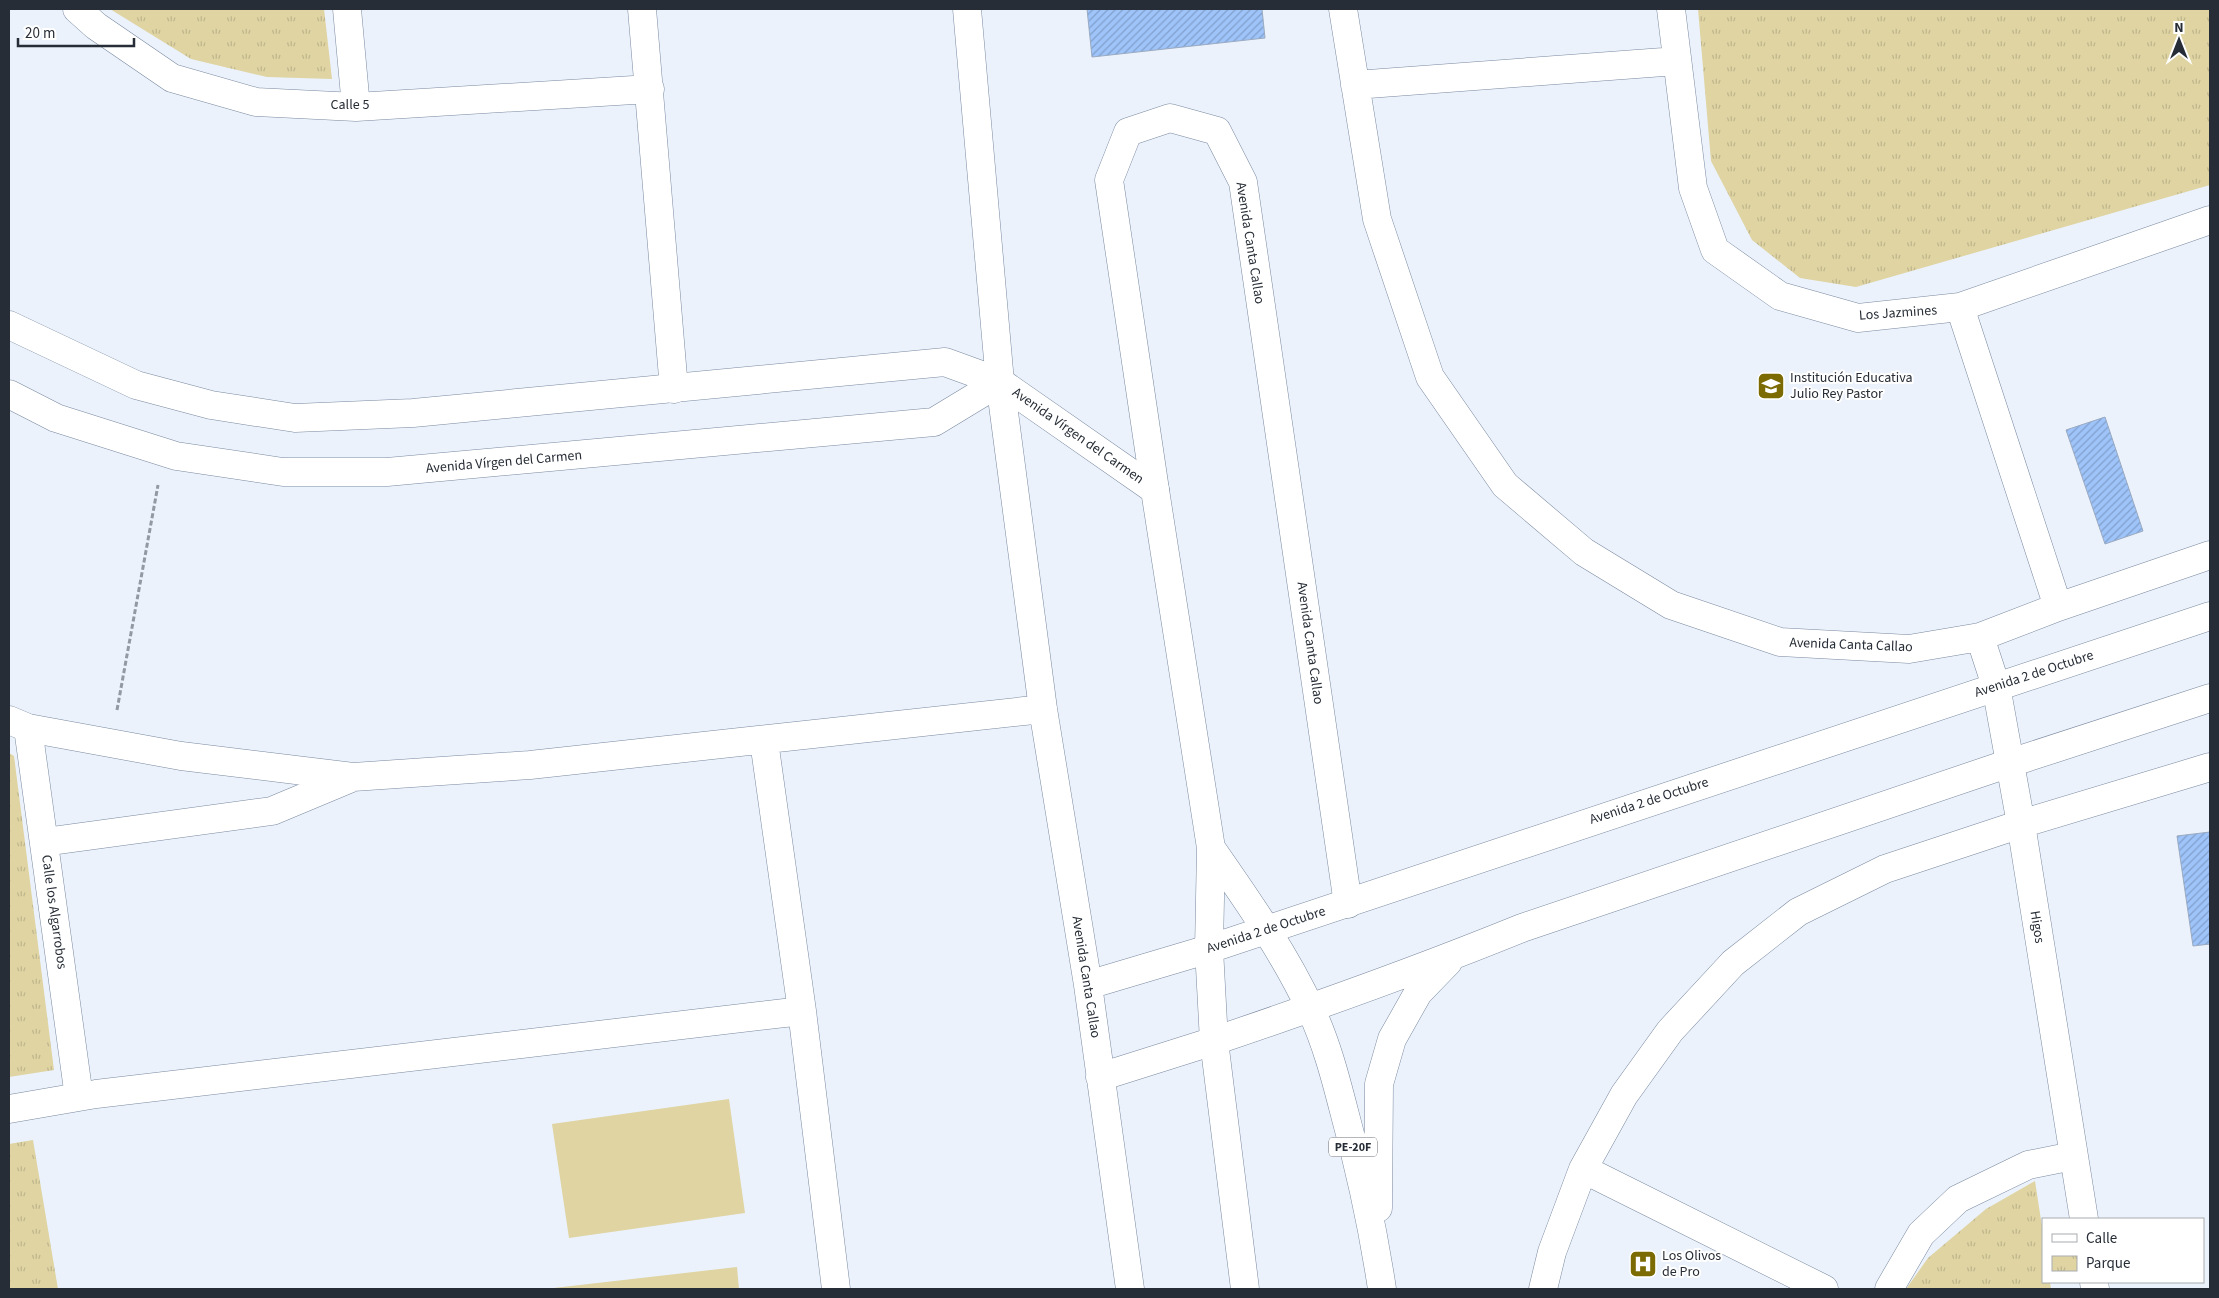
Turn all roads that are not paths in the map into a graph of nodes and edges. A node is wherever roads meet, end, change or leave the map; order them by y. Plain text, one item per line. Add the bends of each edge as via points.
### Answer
1 (77, 9) edge
2 (347, 9) edge
3 (642, 9) edge
4 (968, 9) edge
5 (1343, 9) edge
6 (1670, 9) edge
7 (1677, 61) junction
8 (1355, 85) junction
9 (650, 88) junction
10 (356, 107) junction
11 (2210, 220) edge
12 (1960, 308) junction
13 (9, 325) edge
14 (1000, 382) junction
15 (674, 389) junction
16 (9, 394) edge
17 (1155, 490) junction
18 (2210, 555) edge
19 (2058, 607) junction
20 (2210, 616) edge
21 (1980, 637) junction
22 (1996, 686) junction
23 (2210, 698) edge
24 (1042, 709) junction
25 (18, 724) edge
26 (764, 741) junction
27 (2010, 764) junction
28 (2210, 767) edge
29 (353, 777) junction
30 (2021, 824) junction
31 (44, 842) junction
32 (1211, 848) junction
33 (1348, 904) junction
34 (1268, 930) junction
35 (1208, 949) junction
36 (1455, 955) junction
37 (1088, 985) junction
38 (1310, 1009) junction
39 (802, 1011) junction
40 (1214, 1040) junction
41 (1100, 1077) junction
42 (79, 1097) junction
43 (9, 1109) edge
44 (2074, 1156) junction
45 (1583, 1169) junction
46 (2084, 1218) edge
47 (1377, 1254) junction
48 (836, 1289) edge
49 (1130, 1289) edge
50 (1245, 1289) edge
51 (1382, 1289) edge
52 (1543, 1289) edge
53 (1824, 1289) edge
54 (1889, 1289) edge

1 - 10 street, Calle 5 via 96,26 172,78 256,102
2 - 10 street
3 - 9 street
4 - 14 street, Avenida Canta Callao
5 - 8 street, Avenida Canta Callao
6 - 7 street, Los Jazmines
7 - 8 street
7 - 12 street, Los Jazmines via 1693,188 1715,250 1780,296 1858,318
8 - 21 street, Avenida Canta Callao via 1377,219 1430,377 1505,485 1584,552 1671,605 1780,642 1909,649
9 - 10 street, Calle 5
9 - 15 street
11 - 12 street, Los Jazmines
12 - 19 street
13 - 15 street, Avenida Vírgen del Carmen via 136,385 211,405 295,418 413,413
14 - 15 street, Avenida Vírgen del Carmen via 945,362
14 - 16 street, Avenida Vírgen del Carmen via 934,422 387,472 283,472 176,456 56,418
14 - 17 street, Avenida Vírgen del Carmen
14 - 24 street, Avenida Canta Callao
17 - 32 street, Avenida Canta Callao / PE-20F
17 - 33 street, Avenida Canta Callao via 1109,180 1128,132 1170,118 1217,131 1243,182
18 - 19 street
19 - 21 street, Avenida Canta Callao
20 - 22 street, Avenida 2 de Octubre
21 - 22 street, Higos
22 - 27 street, Higos
22 - 33 street, Avenida 2 de Octubre via 1453,866
23 - 27 street
24 - 26 street
24 - 37 street, Avenida Canta Callao
25 - 29 street via 181,756
25 - 31 street, Calle los Algarrobos
26 - 29 street via 530,765
26 - 39 street
27 - 30 street, Higos
27 - 36 street via 1522,928
28 - 30 street
29 - 31 street via 272,811
30 - 44 street, Higos
30 - 45 street via 1885,869 1798,912 1740,957 1670,1031 1624,1096
31 - 42 street, Calle los Algarrobos
32 - 34 street, Avenida Canta Callao / PE-20F
32 - 35 street, Avenida Canta Callao / PE-20F
33 - 34 street, Avenida 2 de Octubre
34 - 35 street, Avenida 2 de Octubre
34 - 38 street, Avenida Canta Callao / PE-20F
35 - 37 street, Avenida 2 de Octubre
35 - 40 street, Avenida Canta Callao / PE-20F
36 - 38 street
36 - 47 street via 1418,993 1392,1039 1379,1084
37 - 41 street, Avenida Canta Callao
38 - 40 street
38 - 47 street, Avenida Canta Callao / PE-20F via 1324,1040 1352,1139
39 - 42 street
39 - 48 street
40 - 41 street
40 - 50 street, Avenida Canta Callao / PE-20F
41 - 49 street, Avenida Canta Callao
42 - 43 street
44 - 46 street, Higos
44 - 54 street via 2028,1165 1958,1200 1922,1234
45 - 52 street via 1552,1252
45 - 53 street
47 - 51 street, Avenida Canta Callao / PE-20F

